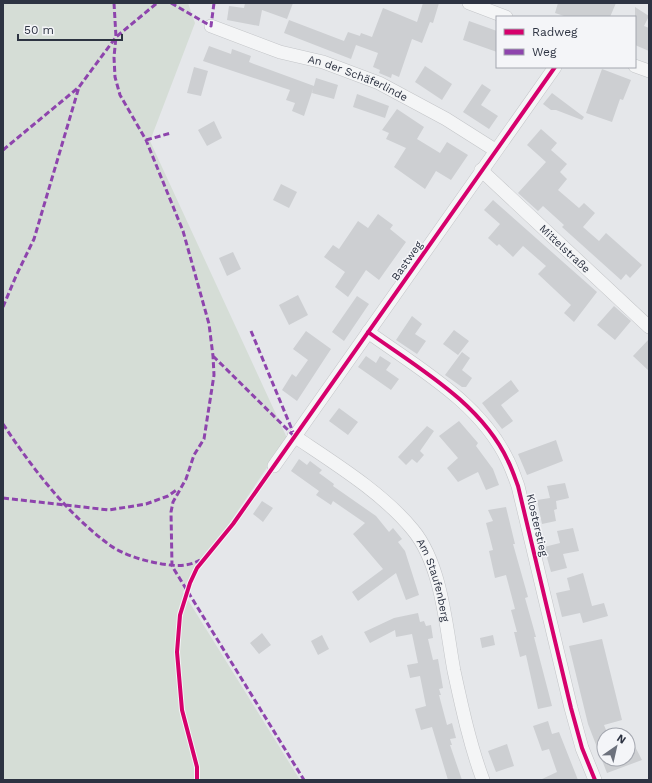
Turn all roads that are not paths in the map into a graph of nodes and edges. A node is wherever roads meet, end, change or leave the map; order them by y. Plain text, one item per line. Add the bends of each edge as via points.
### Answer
1 (469, 3) edge
2 (503, 16) edge
3 (211, 26) dead end
4 (636, 66) edge
5 (554, 68) edge
6 (649, 71) edge
7 (495, 150) junction
8 (481, 170) junction
9 (649, 327) edge
10 (368, 332) junction
11 (294, 436) junction
12 (274, 466) dead end
13 (483, 780) edge
14 (595, 780) edge

1 - 2 street
3 - 7 street, An der Schäferlinde via 280,52 323,62 379,83 446,119
4 - 6 street
5 - 7 street, Bastweg
7 - 8 street, Bastweg
8 - 9 street, Mittelstraße
8 - 10 street, Bastweg
10 - 11 street, Bastweg
10 - 14 street, Klosterstieg via 461,401 494,438 508,460 518,486 572,714
11 - 12 street, Bastweg
11 - 13 street, Am Staufenberg via 396,512 414,531 426,552 443,609 464,719

